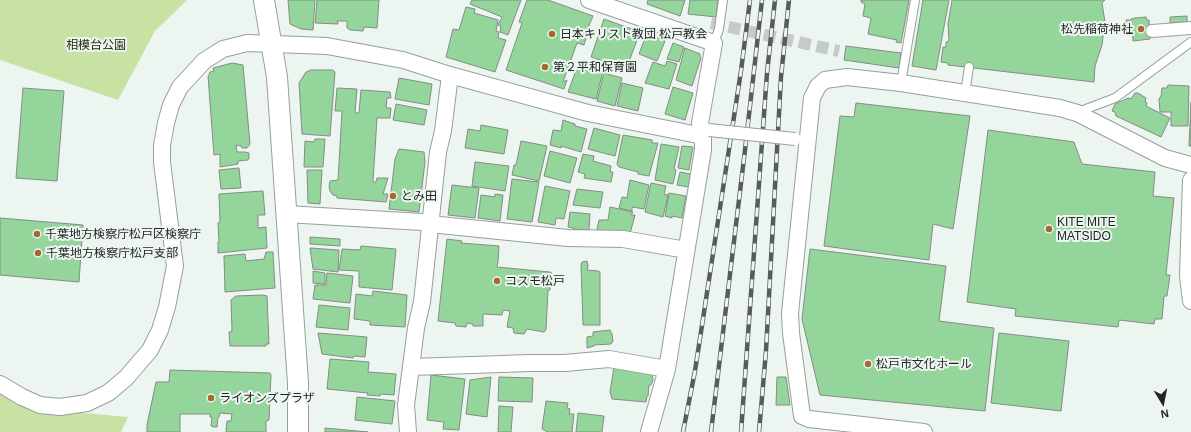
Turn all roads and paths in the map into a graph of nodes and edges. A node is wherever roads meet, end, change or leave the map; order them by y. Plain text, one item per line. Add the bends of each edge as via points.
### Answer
1 (264, 0) edge
2 (589, 0) edge
3 (723, 0) edge
4 (915, 0) edge
5 (1191, 28) edge
6 (1152, 31) dead end
7 (1191, 42) edge
8 (714, 43) junction
9 (272, 44) junction
10 (969, 67) dead end
11 (450, 75) junction
12 (901, 83) junction
13 (965, 94) junction
14 (1077, 113) junction
15 (706, 133) junction
16 (795, 139) dead end
17 (1191, 165) edge
18 (1191, 180) edge
19 (286, 214) junction
20 (430, 224) junction
21 (686, 250) junction
22 (1191, 301) edge
23 (411, 367) junction
24 (667, 369) junction
25 (0, 384) edge
26 (809, 425) edge
27 (298, 432) edge
28 (408, 432) edge
29 (648, 432) edge
30 (924, 432) edge

1 - 9 street
2 - 8 street
3 - 8 lane via 719,29
4 - 12 lane
5 - 6 street
7 - 14 lane via 1115,98
8 - 15 street via 700,123
9 - 11 street via 327,46 403,60
9 - 19 street
9 - 25 street via 246,43 223,49 204,61 180,87 171,105 162,145 162,162 175,266 167,307 150,350 126,378 108,393 87,403 40,405
10 - 13 lane
11 - 15 street via 588,112
11 - 20 street
12 - 13 street
12 - 26 street via 847,77 825,80 818,86 812,98 790,313 802,416
13 - 14 street via 1060,108
14 - 17 street via 1165,158
15 - 16 street, bridge
15 - 21 street
18 - 22 street via 1188,276
19 - 20 street
19 - 27 street via 298,383
20 - 21 street via 568,238 622,239
20 - 23 street via 422,302
21 - 24 street
23 - 24 street via 565,363 609,359
23 - 28 street via 406,405
24 - 29 street
26 - 30 street

